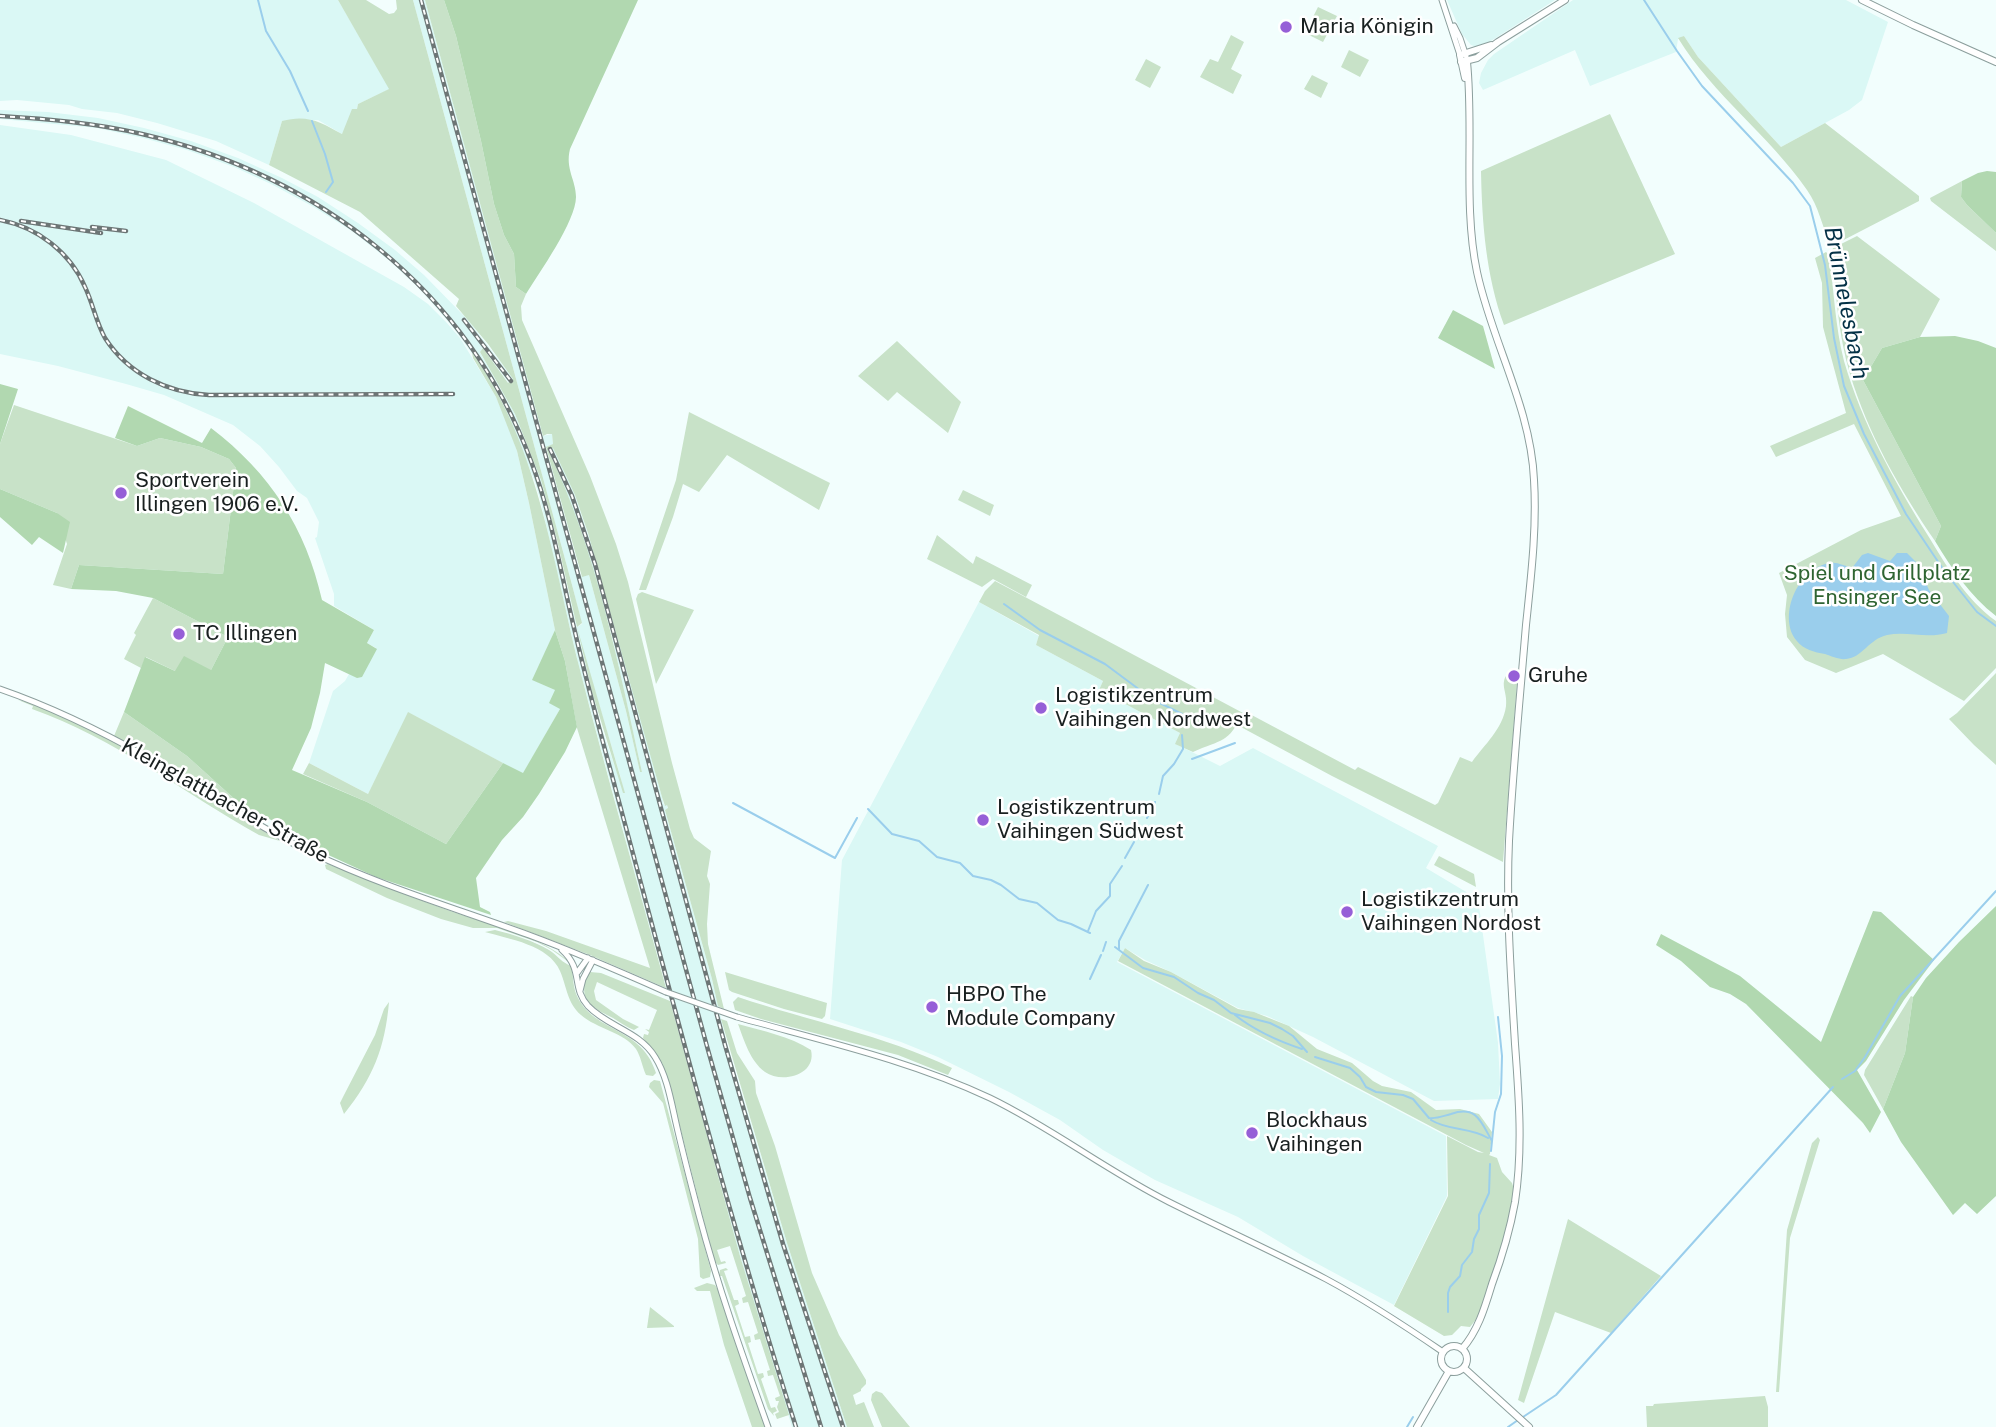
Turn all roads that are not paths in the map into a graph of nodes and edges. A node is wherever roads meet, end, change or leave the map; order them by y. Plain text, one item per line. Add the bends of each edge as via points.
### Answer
1 (1442, 0) edge
2 (1565, 0) edge
3 (1862, 0) edge
4 (1463, 58) junction
5 (1996, 62) edge
6 (0, 689) edge
7 (557, 946) junction
8 (590, 959) junction
9 (577, 973) junction
10 (580, 991) junction
11 (1462, 1349) junction
12 (1443, 1352) junction
13 (1464, 1368) junction
14 (1448, 1371) junction
15 (768, 1427) edge
16 (1417, 1427) edge
17 (1529, 1427) edge

1 - 4 street via 1460,37
2 - 4 main road
3 - 5 main road
4 - 11 main road via 1470,107 1474,254 1488,314 1531,444 1535,520 1508,876 1519,1113 1517,1184 1499,1265 1479,1322
6 - 7 street, Kleinglattbacher Straße via 92,727 316,855
7 - 8 street, Kleinglattbacher Straße
7 - 9 street via 572,960
8 - 9 street
8 - 10 street
8 - 12 street, Kleinglattbacher Straße, bridge via 737,1017 908,1065 994,1100 1133,1183 1365,1301
9 - 10 street
10 - 15 street via 594,1011 643,1042 659,1065 711,1258
11 - 12 main road via 1451,1346
11 - 13 main road via 1467,1358
12 - 14 main road via 1441,1361
13 - 14 main road
13 - 17 main road
14 - 16 main road

